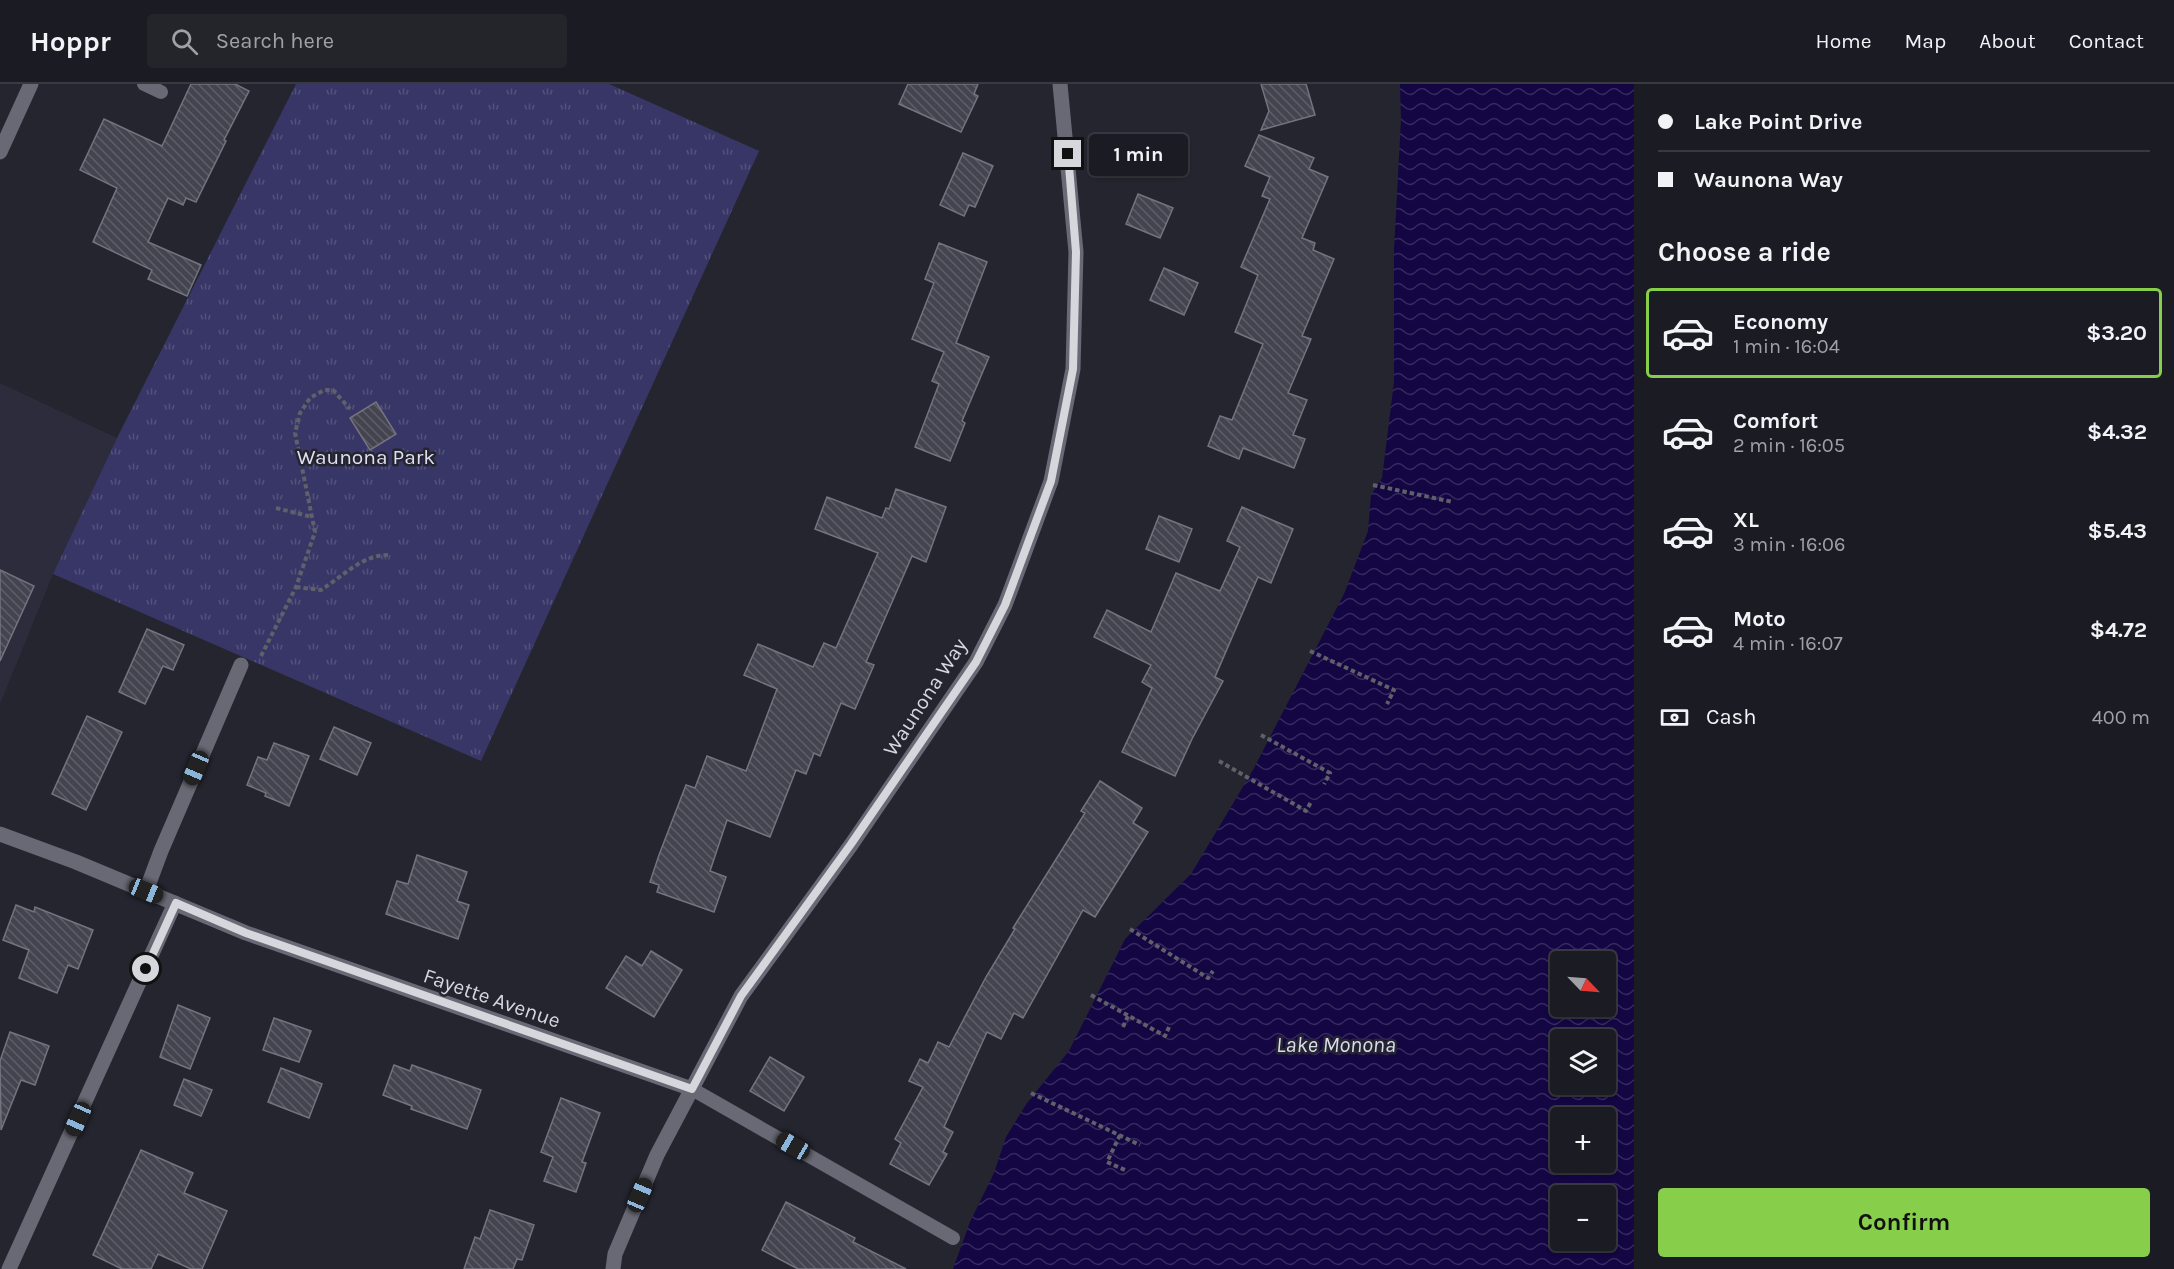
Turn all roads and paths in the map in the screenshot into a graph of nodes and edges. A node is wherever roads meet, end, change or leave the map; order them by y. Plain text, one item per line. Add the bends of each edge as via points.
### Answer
1 (31, 84) edge
2 (144, 84) edge
3 (1060, 84) edge
4 (161, 92) dead end
5 (0, 152) edge
6 (350, 410) dead end
7 (1373, 485) dead end
8 (1454, 502) dead end
9 (276, 508) dead end
10 (312, 517) junction
11 (389, 555) dead end
12 (296, 586) junction
13 (1310, 651) dead end
14 (241, 665) joint
15 (1387, 704) dead end
16 (1261, 735) dead end
17 (1219, 760) dead end
18 (1324, 784) dead end
19 (1311, 802) dead end
20 (0, 834) edge
21 (146, 891) junction
22 (176, 903) junction
23 (1130, 929) dead end
24 (1213, 971) dead end
25 (1090, 995) dead end
26 (1128, 1016) junction
27 (1123, 1027) dead end
28 (1169, 1027) dead end
29 (692, 1089) junction
30 (1031, 1093) dead end
31 (1120, 1135) junction
32 (1140, 1145) dead end
33 (1125, 1170) dead end
34 (953, 1238) dead end
35 (9, 1269) edge
36 (614, 1269) edge

1 - 5 street
2 - 4 lane
3 - 29 street, Waunona Way via 1076,252 1073,369 1051,481 1005,605 976,662 741,996
6 - 10 path via 333,390 324,390 310,398 300,413 296,433
7 - 8 path
9 - 10 path
10 - 12 path via 315,532
11 - 12 path via 365,559 321,590
12 - 14 path via 256,666
13 - 15 path via 1394,690
14 - 21 street
16 - 18 path via 1330,773
17 - 19 path via 1306,811
20 - 21 street, Fayette Avenue
21 - 22 street, Fayette Avenue
22 - 29 street, Fayette Avenue via 246,933
22 - 35 street
23 - 24 path via 1208,978
25 - 26 path
26 - 27 path
26 - 28 path via 1165,1036
29 - 34 lane, Fayette Avenue
29 - 36 street, Waunona Way via 657,1155 615,1254
30 - 31 path
31 - 32 path
31 - 33 path via 1107,1162

